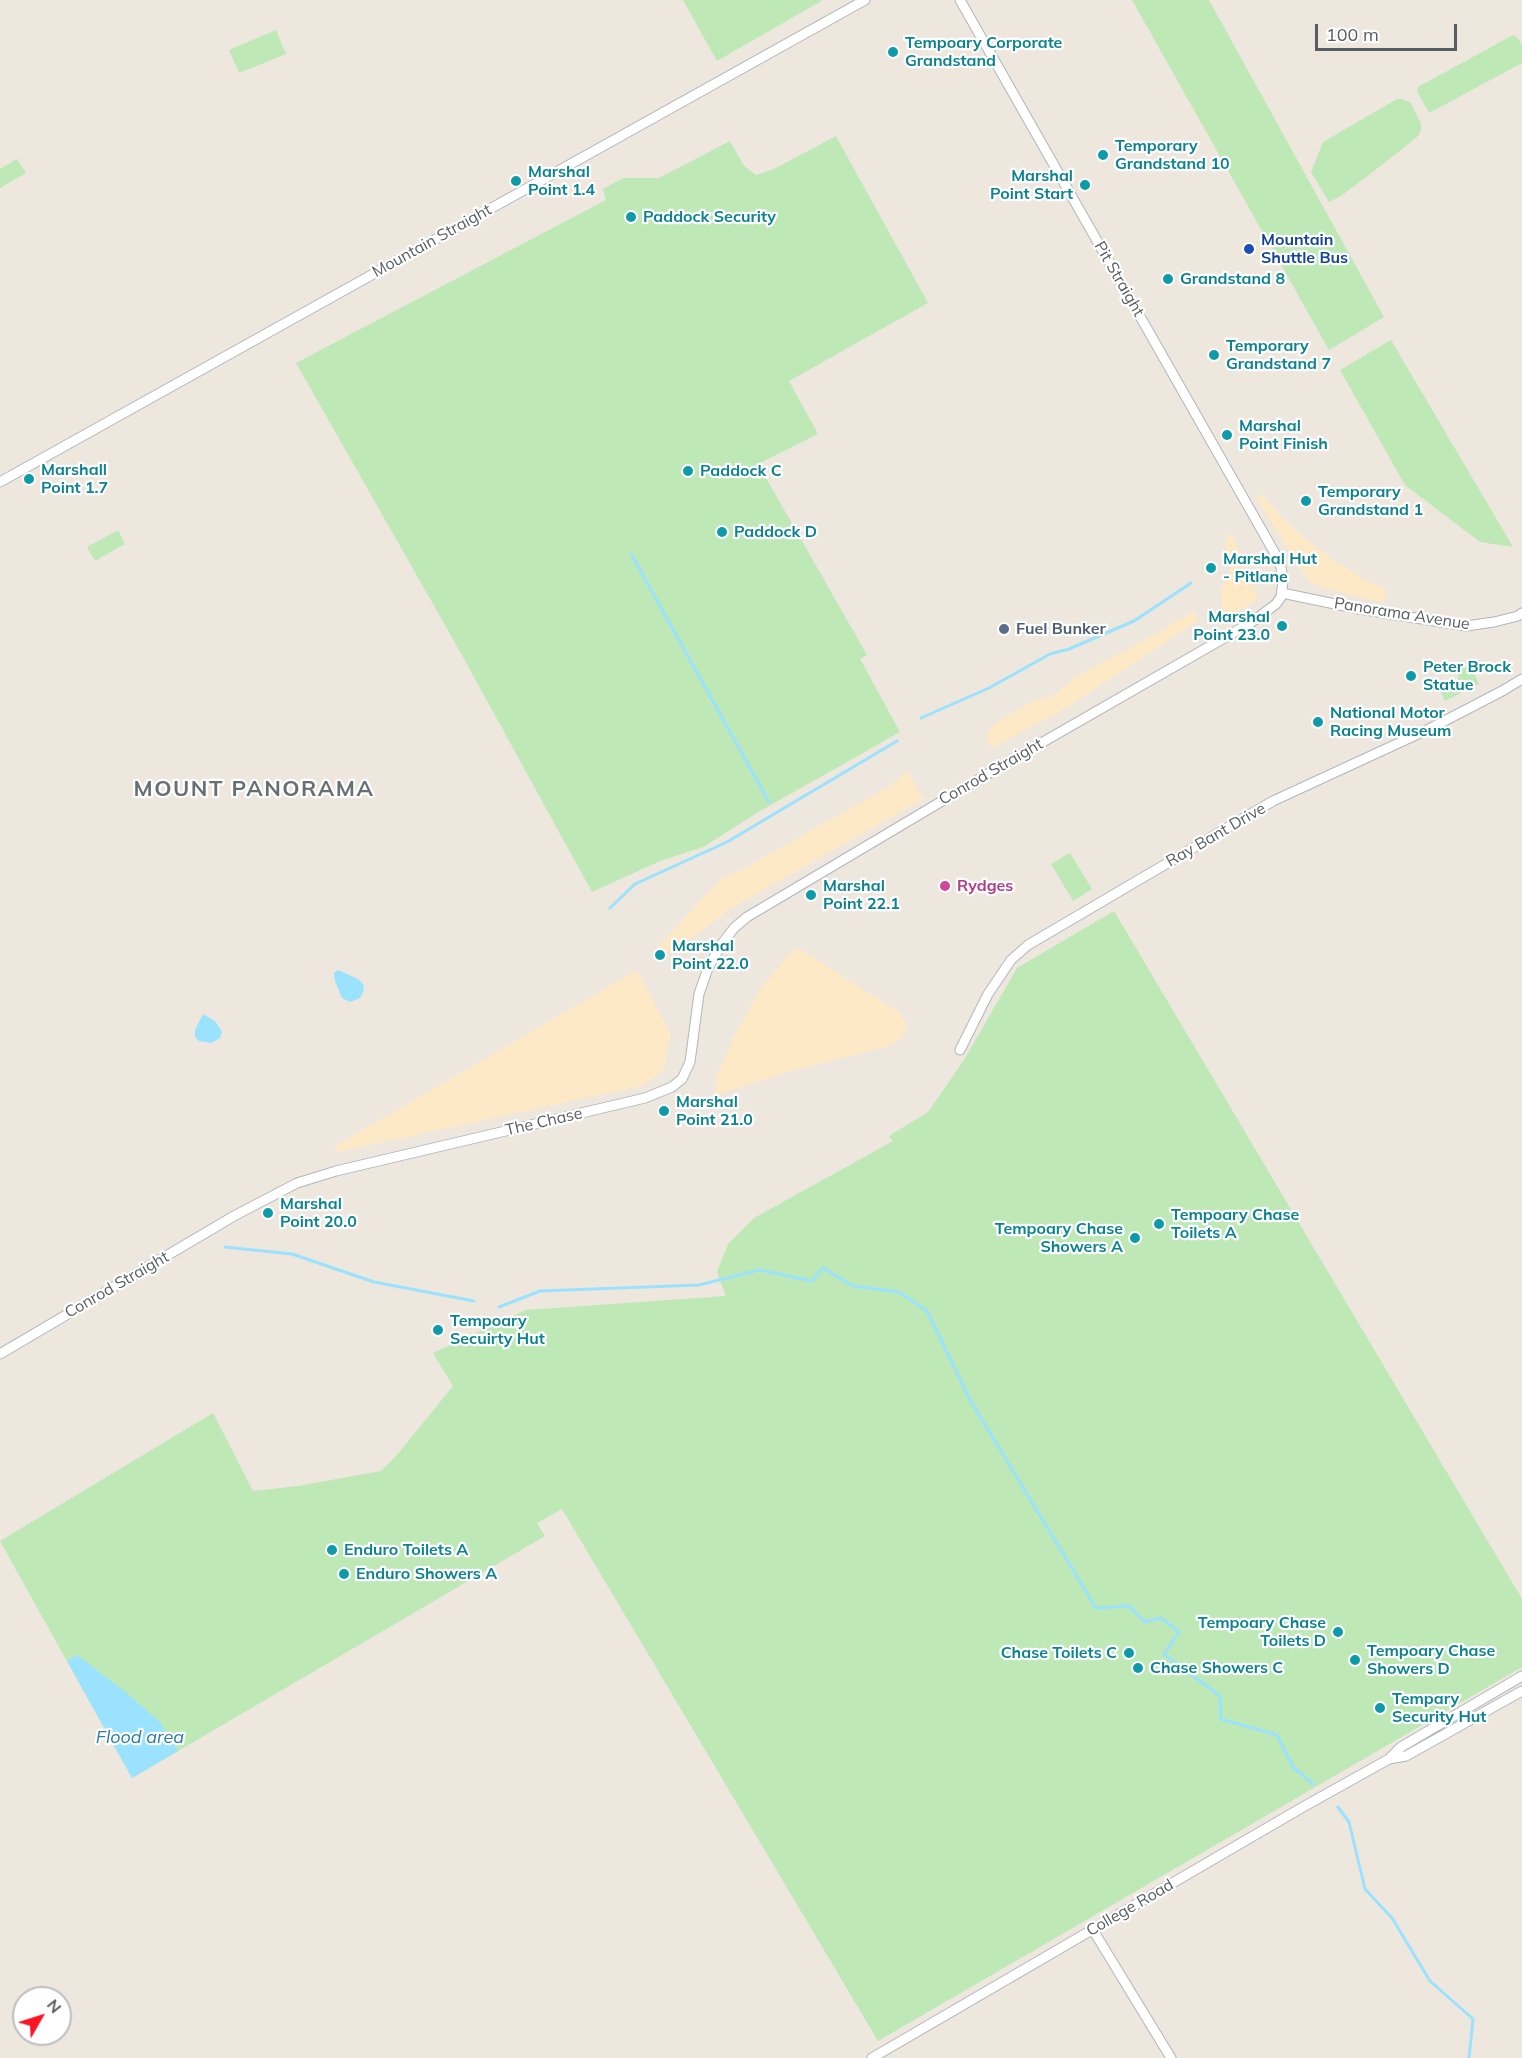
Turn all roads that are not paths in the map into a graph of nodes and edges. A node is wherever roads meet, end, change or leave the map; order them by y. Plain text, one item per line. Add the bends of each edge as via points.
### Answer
1 (865, 0) edge
2 (961, 1) edge
3 (0, 482) edge
4 (1282, 593) junction
5 (1522, 613) edge
6 (1522, 679) edge
7 (747, 917) joint
8 (960, 1050) dead end
9 (234, 1216) joint
10 (0, 1354) edge
11 (1522, 1676) edge
12 (1522, 1691) edge
13 (1389, 1760) junction
14 (1093, 1930) junction
15 (872, 2058) edge
16 (1172, 2058) edge

1 - 3 street, Mountain Straight
2 - 4 street, Pit Straight via 1277,557 1283,577
4 - 5 street, Panorama Avenue via 1466,626
4 - 7 street, Conrod Straight via 1270,610 1237,630
6 - 8 street, Ray Bant Drive via 1428,729 1273,801 1028,945 1011,960 988,994
7 - 9 street, The Chase via 720,945 708,968 699,994 690,1062 682,1079 672,1087 645,1098 313,1177
9 - 10 street, Conrod Straight
11 - 13 street, College Road via 1401,1747
12 - 13 street, College Road via 1406,1756
13 - 14 street, College Road
14 - 15 street, College Road
14 - 16 street

